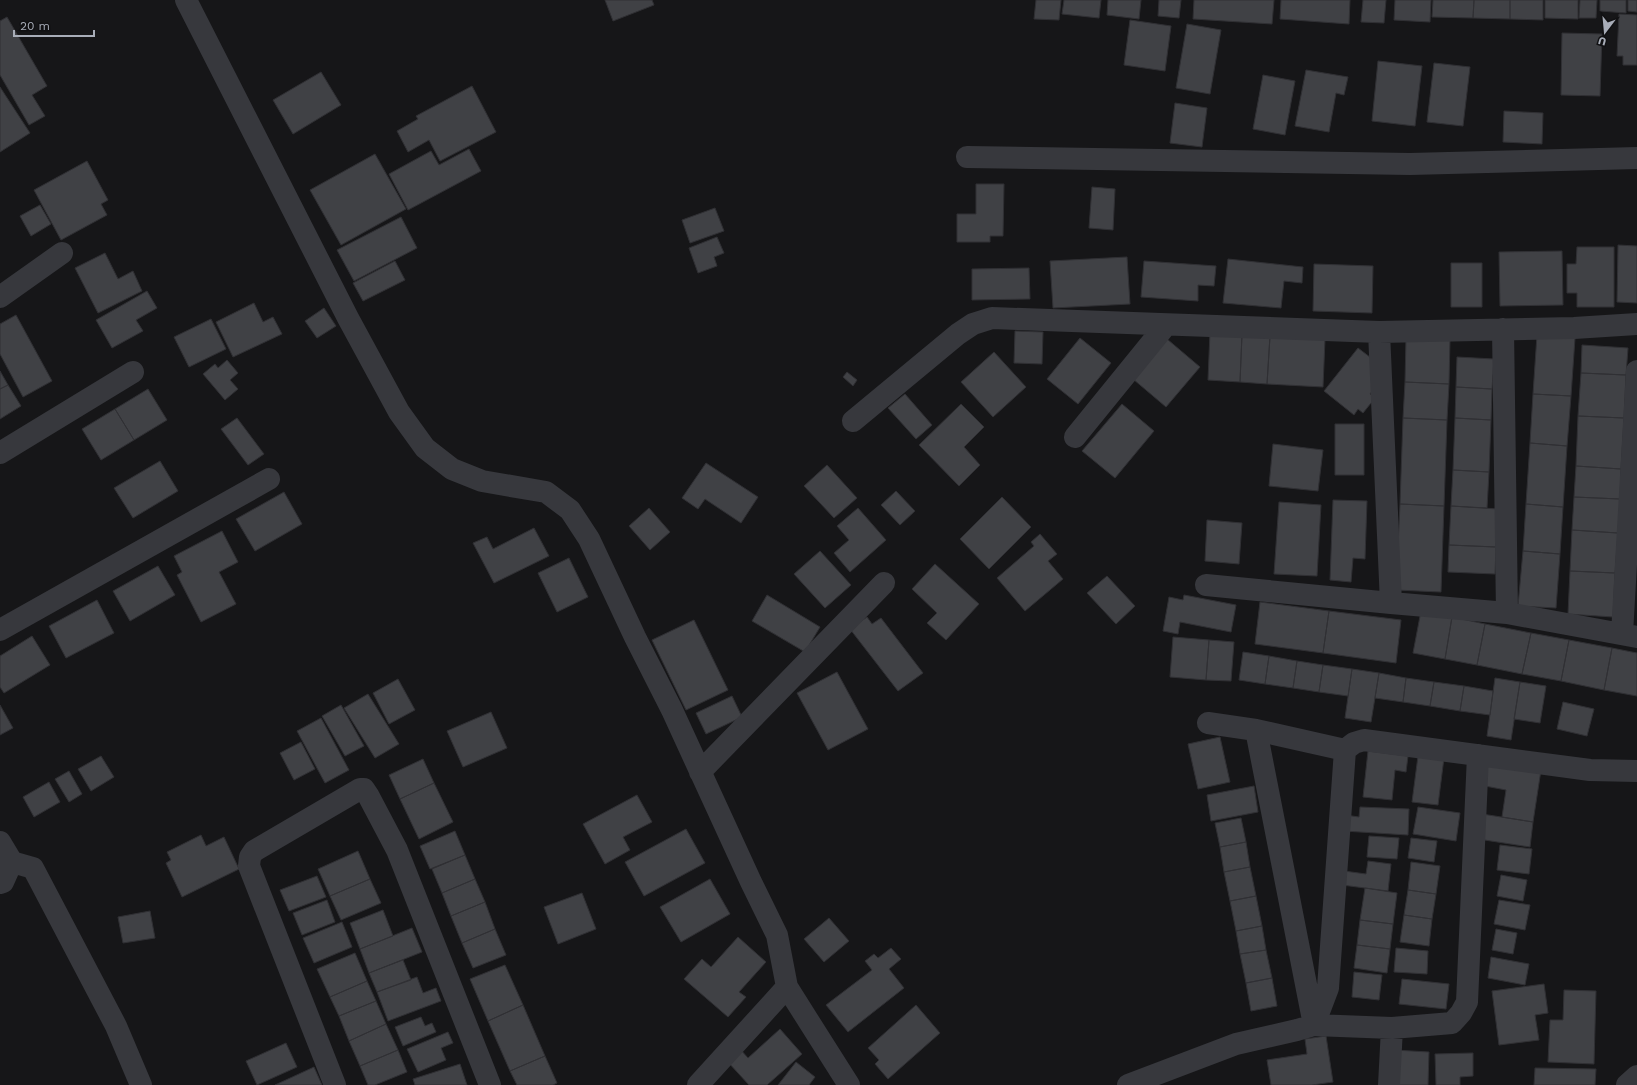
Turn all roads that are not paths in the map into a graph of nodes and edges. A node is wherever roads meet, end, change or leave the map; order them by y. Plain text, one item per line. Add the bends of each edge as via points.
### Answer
1 (186, 0) edge
2 (968, 157) dead end
3 (1637, 158) edge
4 (62, 253) dead end
5 (0, 297) edge
6 (1166, 324) junction
7 (1637, 324) edge
8 (1503, 328) junction
9 (1379, 332) junction
10 (1637, 371) edge
11 (133, 372) dead end
12 (853, 421) dead end
13 (1075, 437) dead end
14 (0, 453) edge
15 (270, 479) dead end
16 (884, 583) dead end
17 (1206, 585) dead end
18 (1390, 603) junction
19 (1507, 613) junction
20 (0, 630) edge
21 (1630, 636) edge
22 (1208, 723) dead end
23 (1256, 730) junction
24 (1345, 750) junction
25 (1478, 755) junction
26 (1637, 771) edge
27 (700, 772) junction
28 (0, 842) edge
29 (12, 862) junction
30 (0, 883) edge
31 (788, 986) junction
32 (1314, 1025) junction
33 (1392, 1028) junction
34 (1637, 1076) edge
35 (141, 1085) edge
36 (335, 1085) edge
37 (490, 1085) edge
38 (698, 1085) edge
39 (849, 1085) edge
40 (1128, 1085) edge
41 (1389, 1085) edge
42 (1627, 1085) edge

1 - 27 street via 348,318 399,412 425,448 452,469 482,481 546,492 570,510 589,539
2 - 3 street via 1410,164
4 - 5 street
6 - 9 street
6 - 12 street via 992,318 973,324 958,334
6 - 13 street
7 - 8 street via 1574,328
8 - 9 street
8 - 19 street
9 - 18 street
10 - 21 street
11 - 14 street
15 - 20 street
16 - 27 street
17 - 18 street
18 - 19 street
19 - 21 street
22 - 23 street
23 - 24 street
23 - 32 street
24 - 25 street via 1354,743 1364,740
24 - 32 street via 1328,988
25 - 26 street via 1590,770
25 - 33 street via 1466,1002 1452,1023
27 - 31 street via 777,935
28 - 29 street
29 - 30 street via 3,882
29 - 35 street via 33,868 116,1026
31 - 38 street
31 - 39 street
32 - 33 street
32 - 40 street via 1236,1044
33 - 41 street
34 - 42 street
36 - 37 street via 249,866 254,851 364,789 397,850

